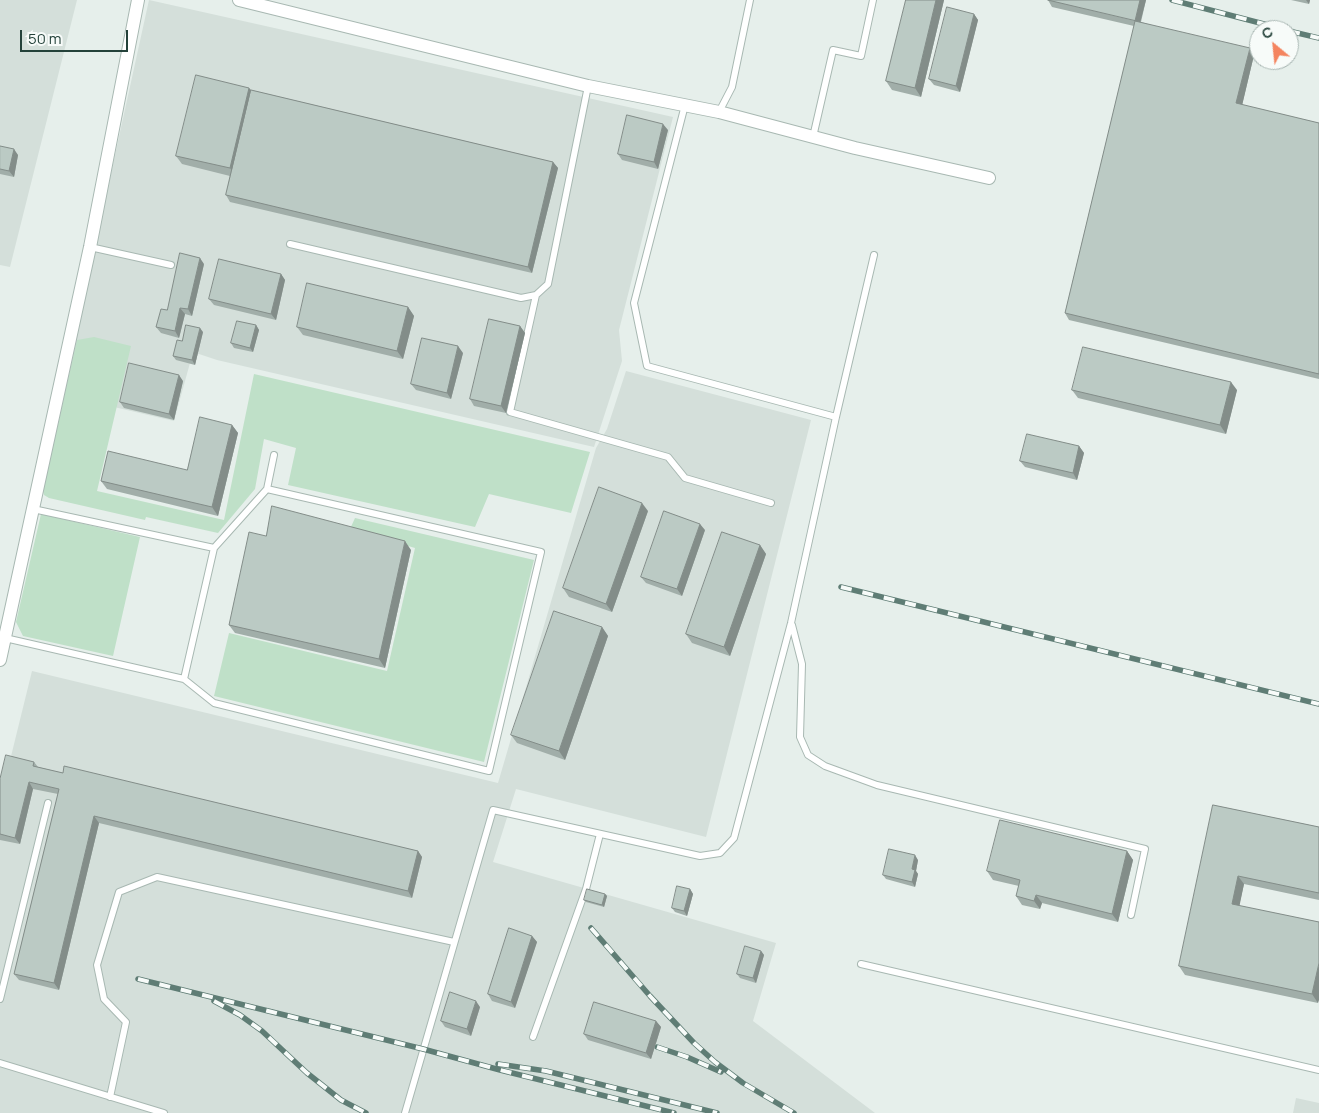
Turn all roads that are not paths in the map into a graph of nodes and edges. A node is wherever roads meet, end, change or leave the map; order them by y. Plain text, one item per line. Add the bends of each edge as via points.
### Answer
1 (138, 0) edge
2 (239, 0) edge
3 (750, 0) edge
4 (873, 0) edge
5 (588, 86) junction
6 (685, 105) junction
7 (718, 112) junction
8 (813, 137) junction
9 (989, 178) dead end
10 (290, 244) dead end
11 (90, 247) junction
12 (874, 255) dead end
13 (171, 265) dead end
14 (536, 295) junction
15 (836, 417) junction
16 (274, 455) dead end
17 (267, 489) junction
18 (771, 503) dead end
19 (33, 508) junction
20 (214, 548) junction
21 (791, 624) junction
22 (5, 638) junction
23 (0, 660) edge
24 (184, 679) junction
25 (48, 803) dead end
26 (600, 834) junction
27 (1130, 915) dead end
28 (454, 942) junction
29 (862, 964) dead end
30 (0, 999) edge
31 (534, 1037) dead end
32 (0, 1063) edge
33 (1319, 1070) edge
34 (110, 1097) junction
35 (164, 1113) edge
36 (405, 1113) edge

1 - 11 street
2 - 5 street
3 - 7 lane via 732,87
4 - 8 lane via 861,56 833,50
5 - 6 street
5 - 14 lane via 548,284
6 - 7 street
6 - 15 lane via 634,303 647,366
7 - 8 street
8 - 9 street
10 - 14 lane via 521,298
11 - 13 lane
11 - 19 street
12 - 15 lane
14 - 18 lane via 510,412 668,457 685,478
15 - 21 lane
16 - 17 lane
17 - 20 lane
17 - 24 lane via 541,552 489,771 214,703
19 - 20 lane
19 - 22 street
20 - 24 lane
21 - 26 lane via 734,838 720,853 700,856
21 - 27 lane via 802,664 800,737 808,755 825,766 877,785 1145,848
22 - 23 street
22 - 24 lane
25 - 30 lane
26 - 28 lane via 493,810
26 - 31 lane via 586,889
28 - 34 lane via 157,877 119,892 97,965 104,999 126,1022
28 - 36 lane
29 - 33 lane
32 - 34 lane
34 - 35 lane

